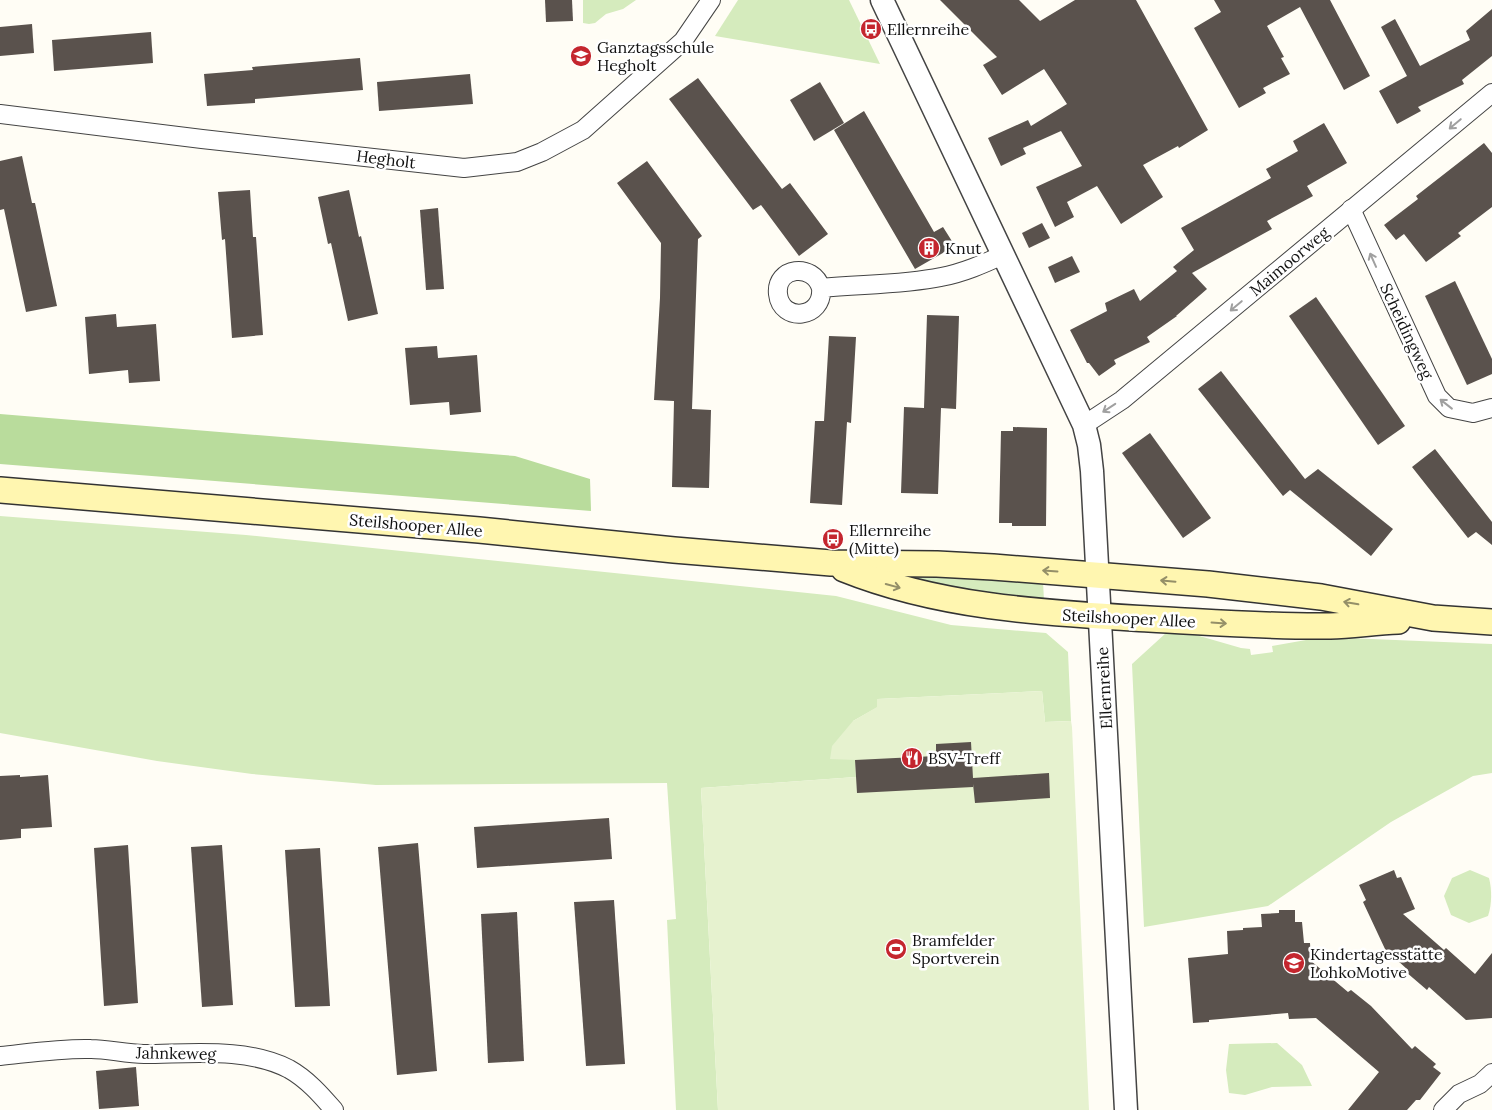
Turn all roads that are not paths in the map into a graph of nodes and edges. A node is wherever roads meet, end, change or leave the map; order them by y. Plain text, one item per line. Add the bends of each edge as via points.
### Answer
1 (711, 0) edge
2 (882, 0) edge
3 (1492, 93) edge
4 (0, 114) edge
5 (1351, 209) junction
6 (1003, 255) junction
7 (821, 288) dead end
8 (1492, 408) edge
9 (1084, 425) junction
10 (0, 490) edge
11 (831, 563) junction
12 (1098, 575) junction
13 (1100, 616) junction
14 (1433, 618) junction
15 (1492, 622) edge
16 (0, 1056) edge
17 (1492, 1073) edge
18 (334, 1110) edge
19 (1126, 1110) edge
20 (1443, 1110) edge

1 - 4 street, Hegholt via 683,41 583,130 517,162 464,168
2 - 6 street, Ellernreihe
3 -> 5 street, Maimoorweg
8 -> 5 street, Scheidingweg via 1473,413 1449,408 1437,396
5 -> 9 street, Maimoorweg via 1122,400
6 - 7 street via 964,271 927,280
6 - 9 street, Ellernreihe
9 - 12 street, Ellernreihe via 1092,471
10 - 11 main road, Steilshooper Allee
12 -> 11 main road, Steilshooper Allee via 937,564
11 -> 13 main road, Steilshooper Allee via 871,579 946,598 1018,610
12 - 13 street, Ellernreihe
14 -> 12 main road, Steilshooper Allee via 1269,590
13 -> 14 main road, Steilshooper Allee via 1241,625 1322,626
13 - 19 street, Ellernreihe
14 - 15 main road, Steilshooper Allee
16 - 18 street, Jahnkeweg via 90,1049 143,1054 230,1054 263,1060 290,1070 313,1086
17 - 20 street via 1480,1084 1459,1094

